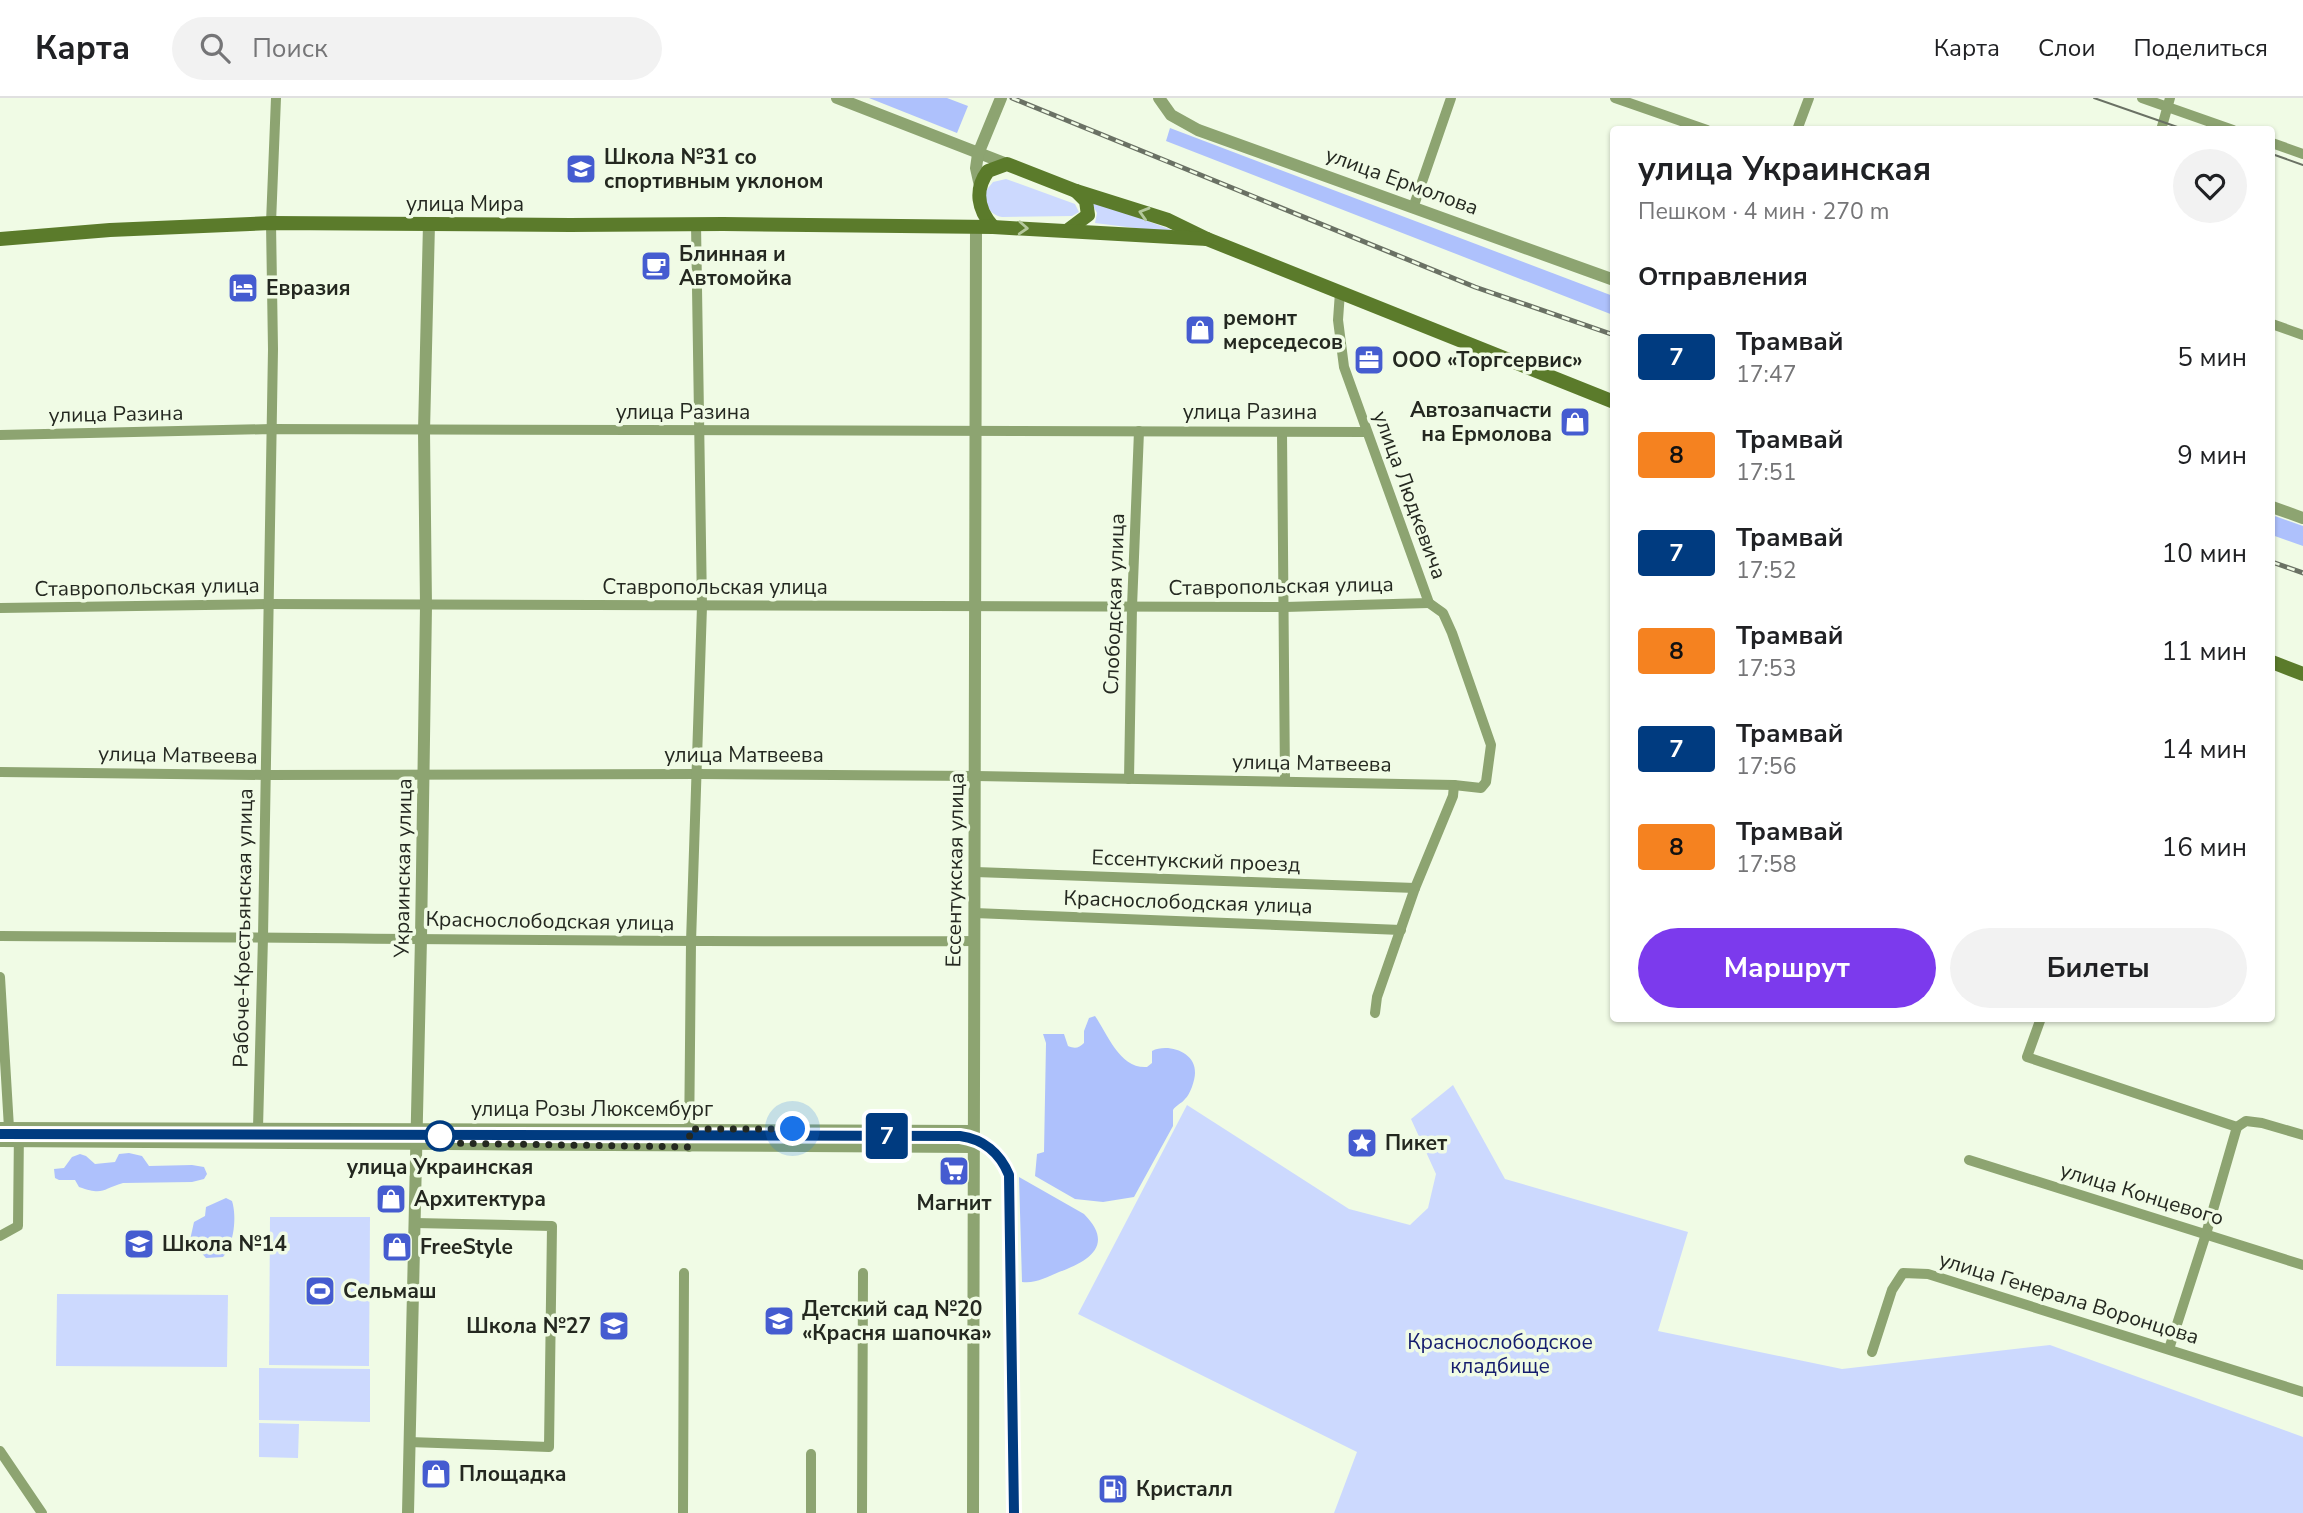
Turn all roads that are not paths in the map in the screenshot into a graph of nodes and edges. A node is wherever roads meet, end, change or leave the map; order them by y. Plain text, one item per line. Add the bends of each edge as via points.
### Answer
1 (276, 98) edge
2 (837, 98) edge
3 (1001, 98) edge
4 (1159, 98) edge
5 (1166, 98) edge
6 (1451, 98) edge
7 (1615, 98) edge
8 (1809, 98) edge
9 (2142, 98) edge
10 (2169, 102) edge
11 (1177, 120) junction
12 (1696, 126) edge
13 (1798, 126) edge
14 (2162, 126) edge
15 (2224, 126) edge
16 (2275, 144) edge
17 (2303, 153) edge
18 (978, 154) junction
19 (1007, 164) junction
20 (979, 190) junction
21 (1076, 191) junction
22 (1413, 208) junction
23 (271, 223) junction
24 (696, 224) junction
25 (429, 225) junction
26 (930, 227) junction
27 (976, 227) junction
28 (993, 227) junction
29 (1068, 230) junction
30 (0, 239) edge
31 (1207, 239) junction
32 (1610, 279) edge
33 (1340, 292) junction
34 (2275, 325) edge
35 (2303, 335) edge
36 (1610, 400) edge
37 (271, 429) junction
38 (424, 430) junction
39 (977, 430) junction
40 (698, 431) junction
41 (1139, 431) junction
42 (1282, 432) junction
43 (1366, 432) junction
44 (0, 435) edge
45 (2275, 508) edge
46 (2303, 518) edge
47 (1429, 603) junction
48 (267, 604) junction
49 (426, 606) junction
50 (702, 606) junction
51 (975, 606) junction
52 (1132, 607) junction
53 (1285, 607) junction
54 (0, 608) edge
55 (2275, 663) edge
56 (2303, 674) edge
57 (0, 772) edge
58 (698, 774) junction
59 (266, 775) junction
60 (423, 776) junction
61 (976, 776) junction
62 (1129, 779) junction
63 (1285, 781) junction
64 (1486, 782) joint
65 (1454, 785) junction
66 (975, 872) junction
67 (1415, 888) junction
68 (974, 913) junction
69 (1401, 930) junction
70 (0, 936) edge
71 (264, 937) junction
72 (421, 938) junction
73 (974, 941) junction
74 (691, 942) junction
75 (0, 977) edge
76 (1375, 1013) dead end
77 (2040, 1022) edge
78 (416, 1127) junction
79 (2236, 1127) junction
80 (258, 1128) junction
81 (690, 1129) junction
82 (12, 1131) edge
83 (973, 1131) junction
84 (2303, 1135) edge
85 (0, 1141) edge
86 (416, 1143) junction
87 (689, 1147) junction
88 (974, 1147) junction
89 (1969, 1160) dead end
90 (415, 1223) junction
91 (2206, 1234) junction
92 (0, 1237) edge
93 (2303, 1265) edge
94 (684, 1273) dead end
95 (863, 1273) dead end
96 (2169, 1349) junction
97 (1872, 1352) dead end
98 (2303, 1392) edge
99 (409, 1442) junction
100 (0, 1451) edge
101 (810, 1454) dead end
102 (42, 1513) edge
103 (408, 1513) edge
104 (683, 1513) edge
105 (811, 1513) edge
106 (862, 1513) edge
107 (973, 1513) edge

1 - 23 street, Рабоче-Крестьянская улица
2 - 18 street
3 - 18 street
4 - 11 street, улица Ермолова
5 - 11 street
6 - 22 street
7 - 12 street
8 - 13 street
9 - 10 street
10 - 14 street
10 - 15 street
11 - 22 street, улица Ермолова
16 - 17 street
18 - 19 street
18 - 20 street
19 - 20 main road, улица Мира via 988,171
19 - 21 main road
20 - 26 main road, улица Мира via 975,207 965,218
20 - 28 main road via 983,215
21 - 29 main road via 1086,201 1088,215
31 -> 21 main road via 1168,220
22 - 32 street, улица Ермолова
23 - 25 main road, улица Мира
23 - 30 main road, улица Мира
23 - 37 street, Рабоче-Крестьянская улица
24 - 25 main road, улица Мира
24 - 26 main road, улица Мира
24 - 40 street
25 - 38 street, Украинская улица
26 - 27 main road, улица Мира
27 - 28 main road, улица Мира
27 - 39 street, Ессентукская улица
28 -> 29 main road, улица Мира
29 - 31 main road, улица Мира
31 - 33 main road
33 - 36 main road
33 - 43 street, улица Людкевича via 1344,367
34 - 35 street
37 - 38 street, улица Разина
37 - 44 street, улица Разина
37 - 48 street, Рабоче-Крестьянская улица
38 - 40 street, улица Разина
38 - 49 street, Украинская улица
39 - 40 street, улица Разина
39 - 41 street, улица Разина
39 - 51 street, Ессентукская улица
40 - 50 street
41 - 42 street, улица Разина
41 - 52 street, Слободская улица
42 - 43 street, улица Разина
42 - 53 street
43 - 47 street, улица Людкевича
45 - 46 street
47 - 53 street, Ставропольская улица
47 - 64 street, улица Людкевича via 1443,613 1452,633 1491,745
48 - 49 street, Ставропольская улица
48 - 54 street, Ставропольская улица
48 - 59 street, Рабоче-Крестьянская улица
49 - 50 street, Ставропольская улица
49 - 60 street, Украинская улица
50 - 51 street, Ставропольская улица
50 - 58 street
51 - 52 street, Ставропольская улица
51 - 61 street, Ессентукская улица
52 - 53 street, Ставропольская улица
52 - 62 street, Слободская улица
53 - 63 street
55 - 56 main road
57 - 59 street, улица Матвеева
58 - 60 street, улица Матвеева
58 - 61 street, улица Матвеева
58 - 74 street
59 - 60 street, улица Матвеева
59 - 71 street, Рабоче-Крестьянская улица
60 - 72 street, Украинская улица
61 - 62 street, улица Матвеева
61 - 66 street, Ессентукская улица
62 - 63 street, улица Матвеева
63 - 65 street, улица Матвеева
64 - 65 street, улица Матвеева via 1481,788
65 - 67 street
66 - 67 street, Ессентукский проезд
66 - 68 street, Ессентукская улица
67 - 69 street
68 - 69 street, Краснослободская улица
68 - 73 street, Ессентукская улица
69 - 76 street
70 - 71 street, Краснослободская улица
71 - 72 street, Краснослободская улица
71 - 80 street, Рабоче-Крестьянская улица
72 - 74 street, Краснослободская улица
72 - 78 street, Украинская улица
73 - 74 street, Краснослободская улица
73 - 83 street, Ессентукская улица
74 - 81 street
75 - 82 street
77 - 79 street via 2027,1057
78 - 80 street, улица Розы Люксембург
78 - 81 street, улица Розы Люксембург
78 - 86 street, Украинская улица
79 - 84 street via 2246,1121
79 - 91 street
80 - 82 street, улица Розы Люксембург
81 - 83 street, улица Розы Люксембург
81 - 87 street
82 - 85 street, улица Розы Люксембург
82 - 86 street, улица Розы Люксембург
82 - 92 street via 18,1226
83 - 88 street, Ессентукская улица
86 - 87 street, улица Розы Люксембург
86 - 90 street, Украинская улица
87 - 88 street, улица Розы Люксембург
88 - 107 street, Ессентукская улица
89 - 91 street, улица Концевого
90 - 99 street, Украинская улица
90 - 99 street via 552,1226 549,1447
91 - 93 street, улица Концевого
91 - 96 street
94 - 104 street
95 - 106 street
96 - 97 street, улица Генерала Воронцова via 1928,1274 1903,1273 1892,1290
96 - 98 street, улица Генерала Воронцова
99 - 103 street, Украинская улица
100 - 102 street
101 - 105 street

